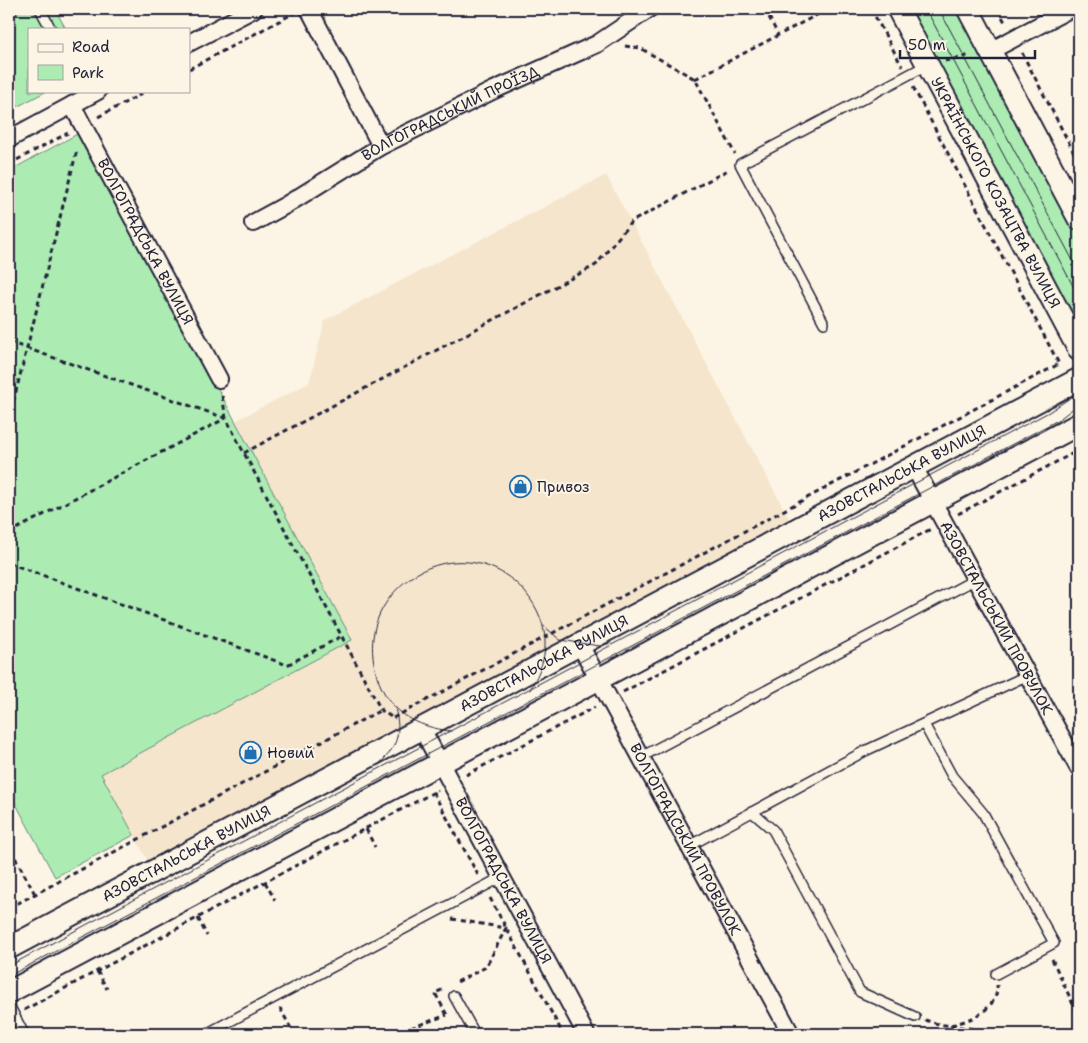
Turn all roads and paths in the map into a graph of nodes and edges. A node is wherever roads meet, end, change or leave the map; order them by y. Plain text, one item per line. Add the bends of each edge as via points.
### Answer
1 (13, 9) edge
2 (40, 9) edge
3 (254, 9) edge
4 (302, 9) edge
5 (309, 9) edge
6 (649, 9) edge
7 (765, 9) edge
8 (828, 9) edge
9 (871, 9) edge
10 (898, 9) edge
11 (968, 9) edge
12 (998, 9) edge
13 (1070, 9) edge
14 (9, 11) edge
15 (50, 28) edge
16 (778, 35) junction
17 (1014, 38) junction
18 (190, 42) edge
19 (597, 44) junction
20 (990, 51) junction
21 (928, 65) junction
22 (190, 68) edge
23 (907, 76) junction
24 (695, 79) junction
25 (90, 93) edge
26 (72, 105) junction
27 (83, 125) junction
28 (9, 139) edge
29 (381, 146) junction
30 (1079, 162) edge
31 (740, 164) junction
32 (1079, 219) edge
33 (254, 223) dead end
34 (824, 324) dead end
35 (9, 342) edge
36 (27, 348) junction
37 (1079, 350) edge
38 (218, 379) joint
39 (1079, 379) edge
40 (226, 418) junction
41 (9, 419) edge
42 (1079, 424) edge
43 (1079, 450) edge
44 (244, 453) junction
45 (914, 467) junction
46 (933, 502) junction
47 (944, 522) junction
48 (9, 533) edge
49 (9, 563) edge
50 (976, 579) junction
51 (342, 636) junction
52 (580, 644) junction
53 (1028, 675) junction
54 (599, 679) junction
55 (610, 699) junction
56 (381, 710) junction
57 (924, 724) junction
58 (422, 729) junction
59 (641, 757) junction
60 (440, 763) junction
61 (1079, 769) edge
62 (451, 783) junction
63 (752, 812) junction
64 (366, 829) junction
65 (689, 846) junction
66 (375, 847) dead end
67 (11, 850) dead end
68 (502, 877) junction
69 (265, 882) junction
70 (484, 887) junction
71 (35, 894) junction
72 (275, 900) dead end
73 (9, 908) edge
74 (429, 916) junction
75 (198, 918) junction
76 (506, 928) junction
77 (207, 936) dead end
78 (1047, 947) junction
79 (9, 948) edge
80 (97, 971) junction
81 (996, 974) joint
82 (452, 984) dead end
83 (107, 989) dead end
84 (444, 989) dead end
85 (9, 992) edge
86 (436, 993) dead end
87 (454, 996) dead end
88 (274, 998) junction
89 (9, 1005) edge
90 (462, 1010) junction
91 (14, 1015) junction
92 (914, 1017) joint
93 (1079, 1017) edge
94 (947, 1026) junction
95 (24, 1034) edge
96 (206, 1034) edge
97 (294, 1034) edge
98 (394, 1034) edge
99 (475, 1034) edge
100 (563, 1034) edge
101 (586, 1034) edge
102 (791, 1034) edge
103 (1019, 1034) edge

1 - 14 lane
2 - 15 lane
3 - 18 street
4 - 22 path
5 - 29 street
6 - 19 street, ВОЛГОГРАДСЬКИЙ ПРОЇЗД
7 - 16 path
8 - 16 path
9 - 23 path
10 - 21 street, УКРАЇНСЬКОГО КОЗАЦТВА ВУЛИЦЯ
11 - 20 street
12 - 17 path
13 - 17 street
16 - 24 path
17 - 20 street
17 - 30 path
19 - 24 path via 640,48
19 - 29 street, ВОЛГОГРАДСЬКИЙ ПРОЇЗД
20 - 21 path
20 - 32 street
21 - 23 lane
21 - 37 street, УКРАЇНСЬКОГО КОЗАЦТВА ВУЛИЦЯ
23 - 31 lane
23 - 56 path via 1058,364 393,718
24 - 31 path
25 - 26 street
26 - 27 street, ВОЛГОГРАДСЬКА ВУЛИЦЯ
26 - 28 street
27 - 36 path
27 - 38 street, ВОЛГОГРАДСЬКА ВУЛИЦЯ
29 - 33 street, ВОЛГОГРАДСЬКИЙ ПРОЇЗД
31 - 34 lane
31 - 44 path via 631,222 596,266
35 - 36 path
36 - 40 path
36 - 41 path
38 - 40 path
39 - 45 street, АЗОВСТАЛЬСЬКА ВУЛИЦЯ
40 - 44 path
40 - 48 path
42 - 46 street
43 - 47 path
44 - 51 path
45 - 46 street, АЗОВСТАЛЬСЬКИЙ ПРОВУЛОК
45 - 52 street, АЗОВСТАЛЬСЬКА ВУЛИЦЯ
46 - 47 street, АЗОВСТАЛЬСЬКИЙ ПРОВУЛОК
46 - 54 street
47 - 50 street, АЗОВСТАЛЬСЬКИЙ ПРОВУЛОК
47 - 55 path
49 - 51 path via 286,665
50 - 53 street, АЗОВСТАЛЬСЬКИЙ ПРОВУЛОК
50 - 59 lane
51 - 56 path
52 - 54 street, ВОЛГОГРАДСЬКИЙ ПРОВУЛОК
52 - 58 street, АЗОВСТАЛЬСЬКА ВУЛИЦЯ
53 - 57 lane
53 - 61 street, АЗОВСТАЛЬСЬКИЙ ПРОВУЛОК
54 - 55 street, ВОЛГОГРАДСЬКИЙ ПРОВУЛОК
54 - 60 street
55 - 59 street, ВОЛГОГРАДСЬКИЙ ПРОВУЛОК
55 - 62 path
56 - 71 path
57 - 63 lane via 865,751
57 - 78 lane via 952,776 983,813 1054,943
58 - 60 street, ВОЛГОГРАДСЬКА ВУЛИЦЯ
58 - 79 street, АЗОВСТАЛЬСЬКА ВУЛИЦЯ
59 - 65 street, ВОЛГОГРАДСЬКИЙ ПРОВУЛОК
60 - 62 street, ВОЛГОГРАДСЬКА ВУЛИЦЯ
60 - 85 street
62 - 68 street, ВОЛГОГРАДСЬКА ВУЛИЦЯ
63 - 65 lane
63 - 92 lane via 773,830 860,992
64 - 66 path
64 - 69 path
64 - 70 path via 434,792
65 - 102 street, ВОЛГОГРАДСЬКИЙ ПРОВУЛОК
67 - 71 path
68 - 70 lane
68 - 101 street, ВОЛГОГРАДСЬКА ВУЛИЦЯ
69 - 72 path
69 - 75 path
70 - 74 lane
70 - 76 path
71 - 73 path
74 - 76 path
74 - 88 lane
75 - 77 path
75 - 80 path
76 - 82 path via 486,967
76 - 100 path
78 - 81 lane
78 - 93 path
80 - 83 path
80 - 91 path
81 - 94 path via 997,992 989,1007 972,1019
84 - 86 path
87 - 90 lane
88 - 96 lane
88 - 97 path
89 - 91 lane
90 - 98 path
90 - 99 lane
91 - 95 lane
92 - 94 path
94 - 103 path

